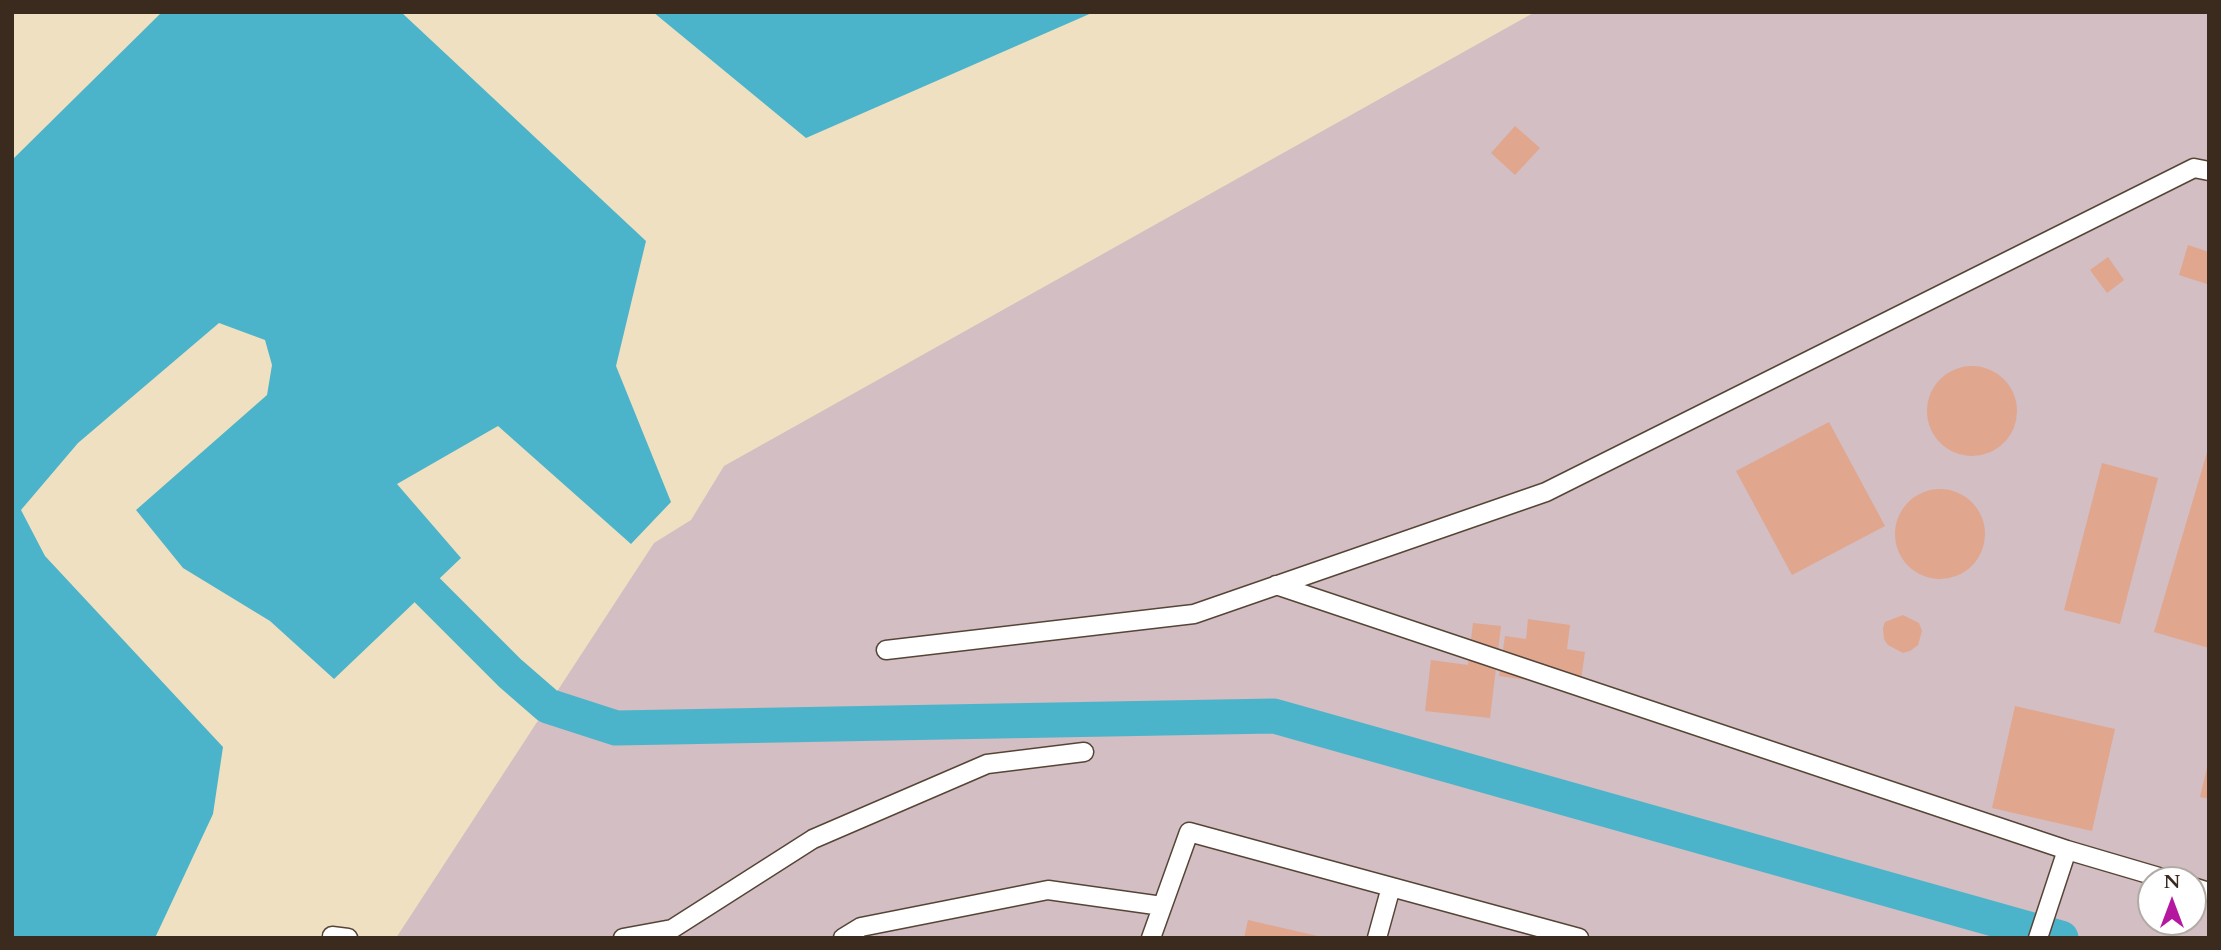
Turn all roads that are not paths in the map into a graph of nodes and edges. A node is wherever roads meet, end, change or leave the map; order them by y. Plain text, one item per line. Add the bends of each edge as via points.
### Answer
1 (2209, 155) edge
2 (2201, 170) edge
3 (1276, 585) junction
4 (886, 650) dead end
5 (1084, 752) dead end
6 (2067, 850) junction
7 (2137, 871) edge
8 (1391, 887) junction
9 (1162, 906) junction
10 (1532, 932) edge
11 (332, 938) edge
12 (348, 938) edge
13 (623, 938) edge
14 (843, 938) edge
15 (1151, 938) edge
16 (1377, 938) edge
17 (1579, 938) edge
18 (2038, 938) edge

1 - 2 lane
2 - 3 lane via 1546,492
3 - 4 lane via 1194,614
3 - 6 lane
5 - 13 lane via 987,764 813,839 671,929
6 - 7 lane
6 - 18 lane
8 - 9 lane via 1189,832
8 - 10 lane
8 - 16 lane
9 - 14 lane via 1048,890 862,927
9 - 15 lane
10 - 17 lane
11 - 12 lane

